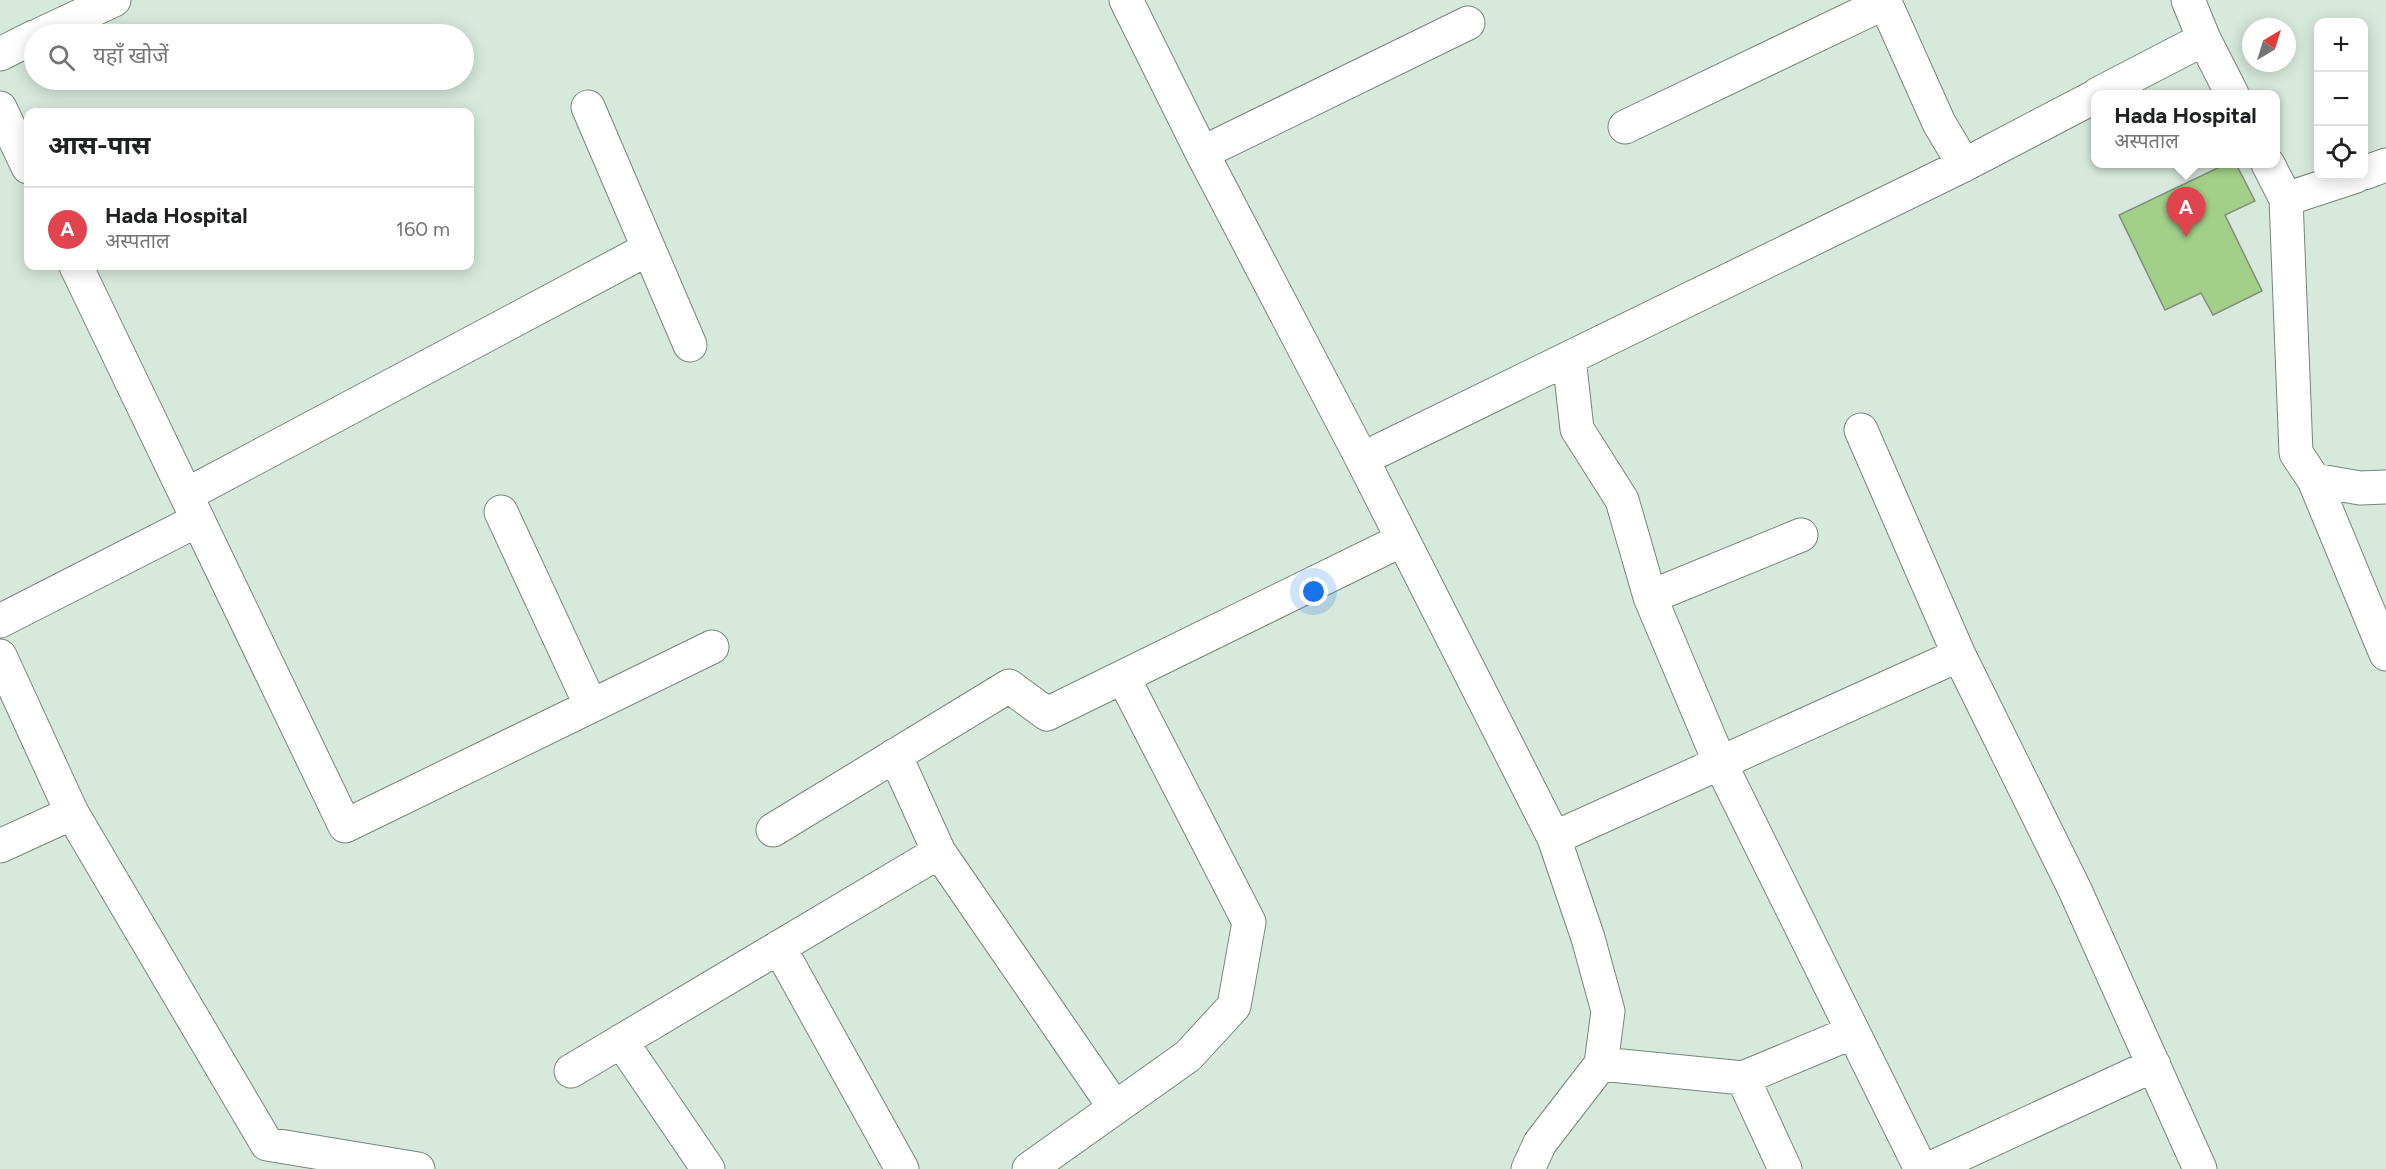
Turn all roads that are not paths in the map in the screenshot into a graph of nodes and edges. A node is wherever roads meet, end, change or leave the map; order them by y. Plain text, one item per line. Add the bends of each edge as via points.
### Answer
1 (114, 0) edge
2 (1125, 0) edge
3 (2188, 0) edge
4 (1885, 1) edge
5 (1468, 23) dead end
6 (62, 24) edge
7 (2204, 39) junction
8 (24, 43) edge
9 (0, 54) edge
10 (2107, 90) edge
11 (2230, 90) edge
12 (2091, 98) edge
13 (588, 107) dead end
14 (0, 108) edge
15 (1625, 127) dead end
16 (1202, 153) junction
17 (24, 159) edge
18 (1964, 165) junction
19 (2386, 165) edge
20 (2270, 168) edge
21 (2368, 172) edge
22 (2344, 180) edge
23 (2286, 199) junction
24 (648, 249) junction
25 (78, 270) edge
26 (690, 345) dead end
27 (1569, 358) junction
28 (1861, 430) dead end
29 (1362, 459) junction
30 (2314, 480) junction
31 (2386, 487) edge
32 (192, 507) junction
33 (501, 512) dead end
34 (1801, 535) dead end
35 (1402, 540) junction
36 (1650, 597) junction
37 (0, 621) edge
38 (712, 646) dead end
39 (2386, 654) edge
40 (1959, 655) junction
41 (0, 656) edge
42 (1123, 677) junction
43 (591, 706) junction
44 (895, 755) junction
45 (1720, 763) junction
46 (72, 813) junction
47 (773, 830) dead end
48 (1554, 838) junction
49 (0, 846) edge
50 (939, 852) junction
51 (779, 947) junction
52 (1853, 1032) junction
53 (621, 1041) junction
54 (1602, 1064) junction
55 (2154, 1065) junction
56 (571, 1071) dead end
57 (1743, 1078) junction
58 (1115, 1108) junction
59 (418, 1169) edge
60 (708, 1169) edge
61 (902, 1169) edge
62 (1029, 1169) edge
63 (1528, 1169) edge
64 (1785, 1169) edge
65 (1921, 1169) edge
66 (1929, 1169) edge
67 (2200, 1169) edge

1 - 6 street
2 - 16 street
3 - 7 street
4 - 15 street
4 - 18 street via 1939,123
5 - 16 street
7 - 10 street
7 - 11 street
8 - 9 street
12 - 18 street
13 - 24 street
14 - 17 street
16 - 29 street
18 - 27 street
19 - 21 street
20 - 23 street
22 - 23 street
23 - 30 street via 2296,453
24 - 26 street
24 - 32 street
25 - 32 street
27 - 29 street
27 - 36 street via 1577,429 1622,500
28 - 40 street
29 - 35 street
30 - 31 street via 2360,488
30 - 39 street
32 - 37 street
32 - 43 street via 345,826
33 - 43 street
34 - 36 street
35 - 42 street
35 - 48 street
36 - 45 street
38 - 43 street
40 - 45 street
40 - 55 street via 2075,890
41 - 46 street
42 - 44 street via 1047,714 1009,686
42 - 58 street via 1249,922 1234,1006 1188,1056
44 - 47 street
44 - 50 street
45 - 48 street
45 - 52 street
46 - 49 street
46 - 59 street via 267,1144
48 - 54 street via 1608,1011
50 - 51 street
50 - 58 street
51 - 53 street
51 - 61 street
52 - 57 street
52 - 65 street
53 - 56 street
53 - 60 street
54 - 57 street
54 - 63 street via 1540,1143
55 - 66 street
55 - 67 street
57 - 64 street
58 - 62 street

